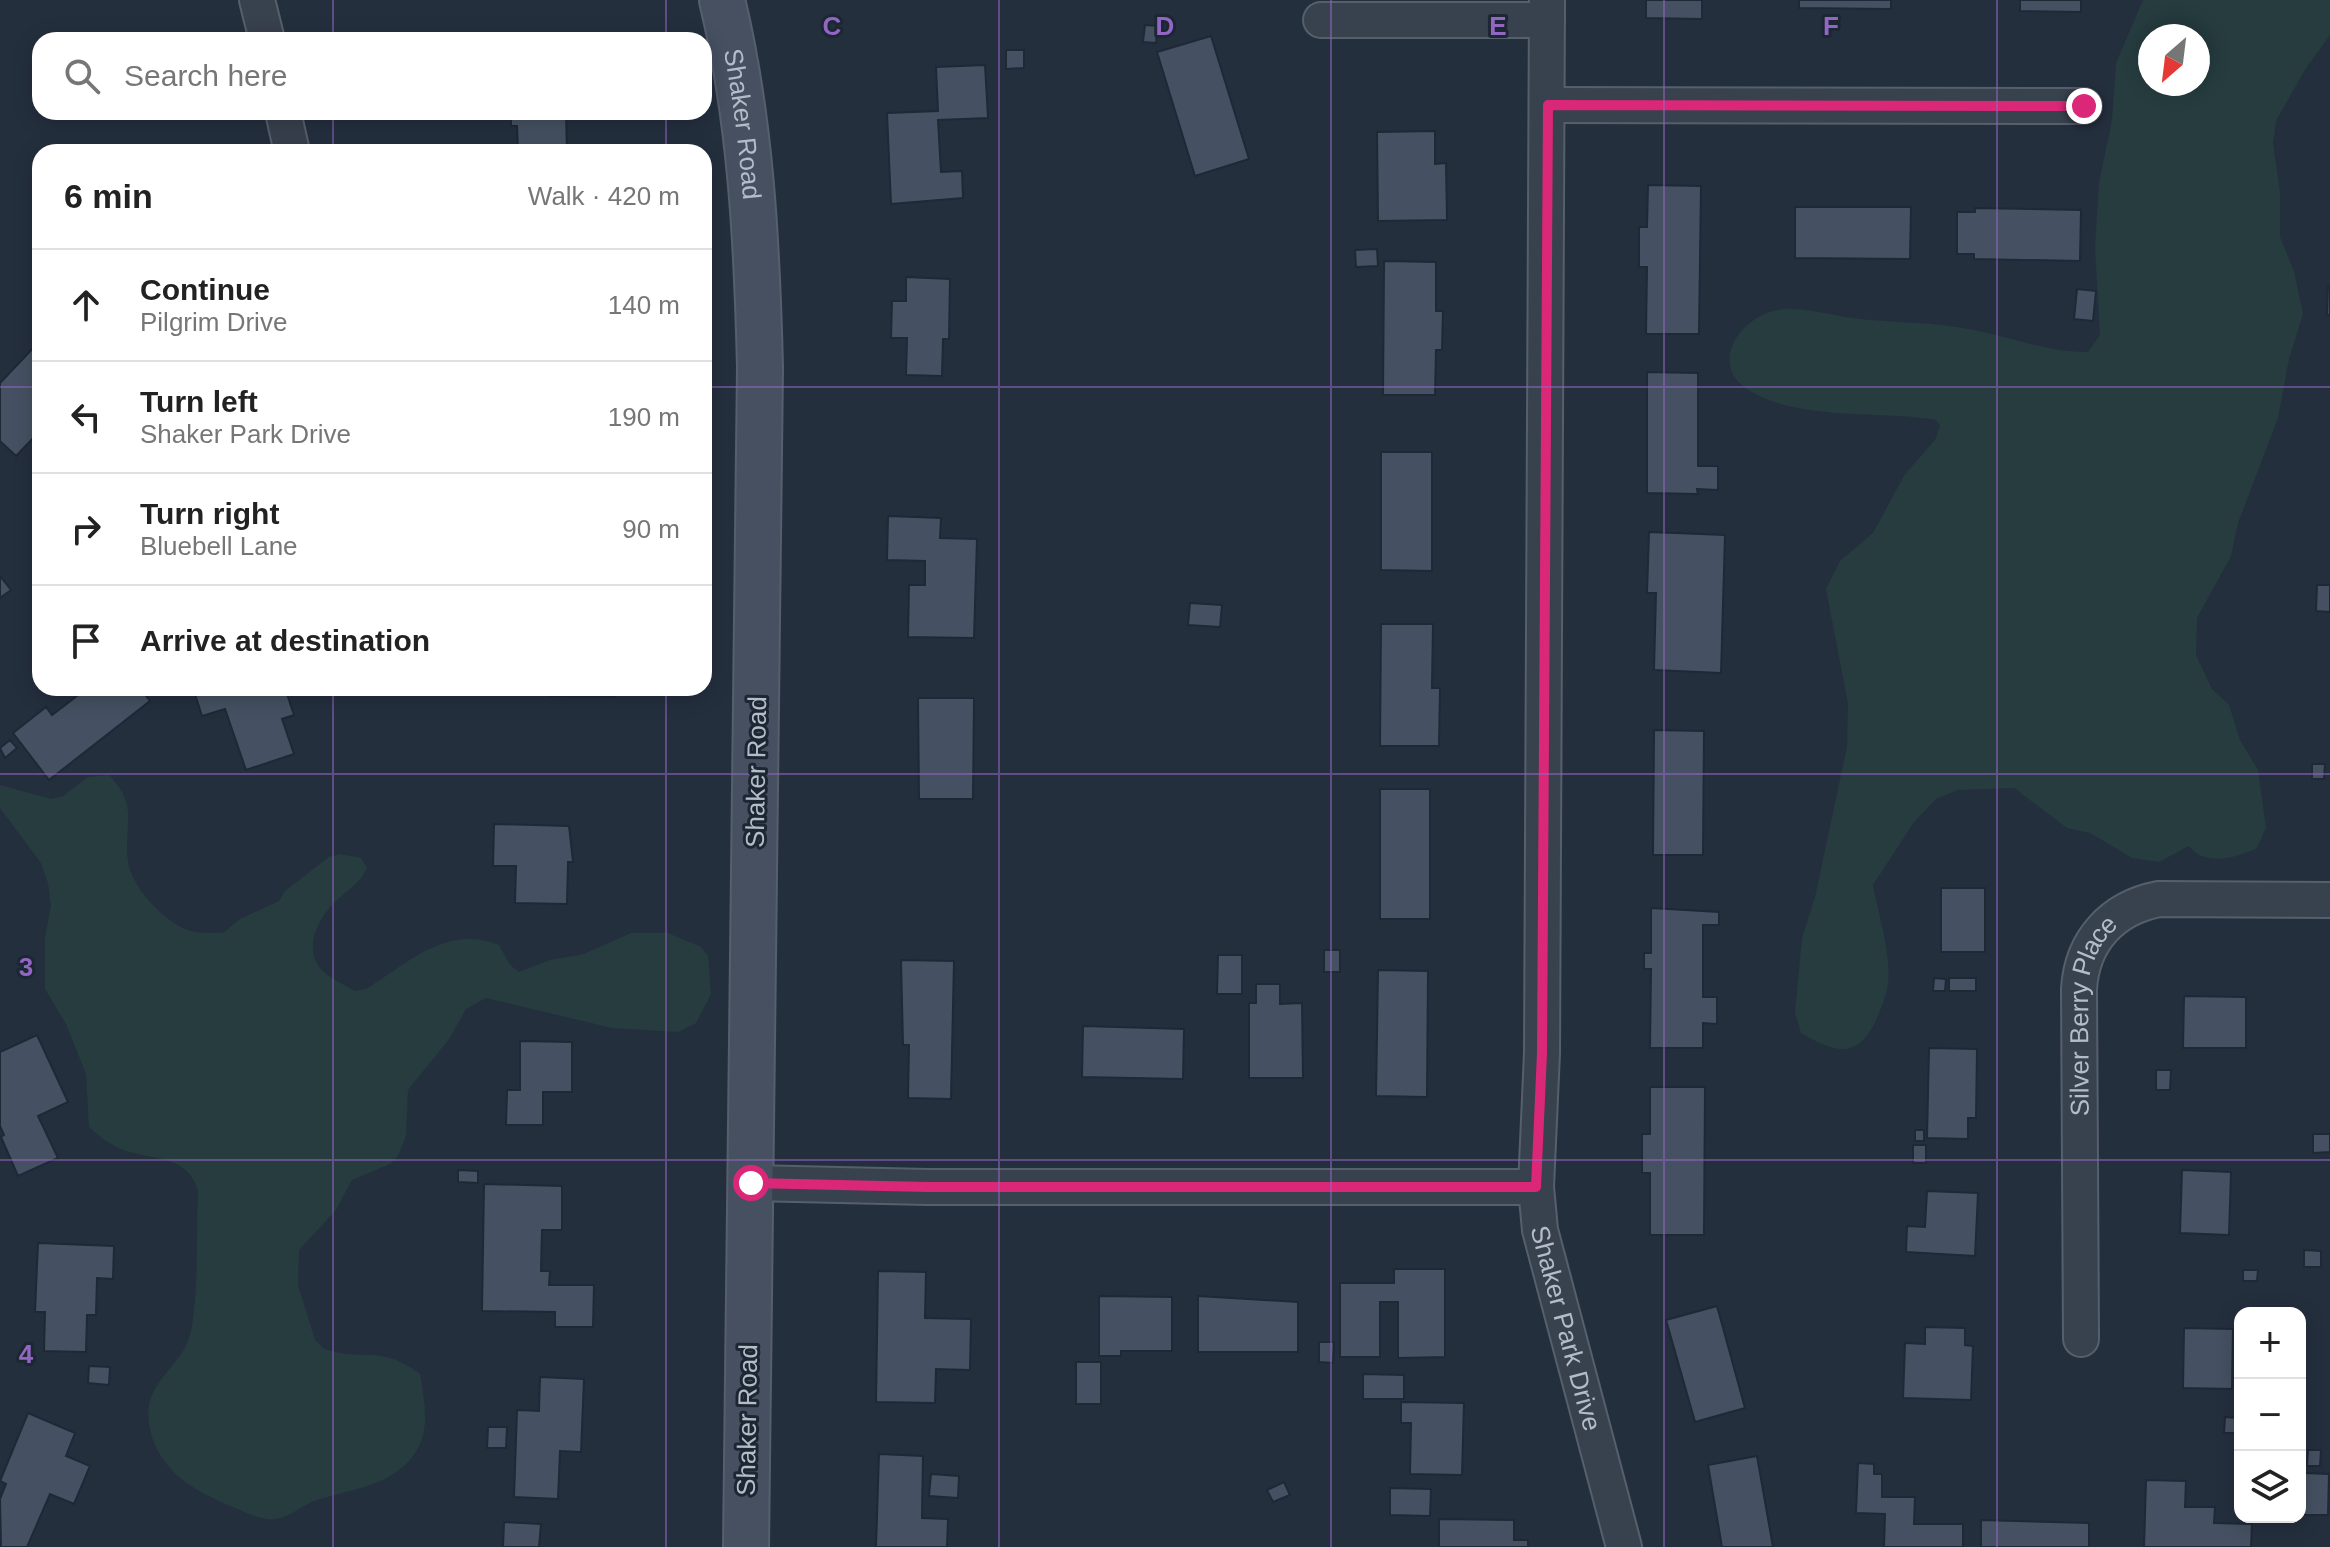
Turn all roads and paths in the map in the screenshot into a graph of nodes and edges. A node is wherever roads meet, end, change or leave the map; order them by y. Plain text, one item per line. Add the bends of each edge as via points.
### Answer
1 (257, 0) edge
2 (722, 0) edge
3 (1547, 10) edge
4 (1321, 20) dead end
5 (265, 32) edge
6 (1548, 105) junction
7 (2084, 106) dead end
8 (285, 120) edge
9 (290, 144) edge
10 (2330, 900) edge
11 (751, 1183) junction
12 (1536, 1187) junction
13 (2081, 1339) dead end
14 (746, 1547) edge
15 (1624, 1547) edge

1 - 5 street
2 - 11 main road, Shaker Road via 744,121 760,367
3 - 4 street
3 - 6 street, Shaker Park Drive
6 - 7 street
6 - 12 street, Shaker Park Drive via 1542,1038
8 - 9 street
10 - 13 street, Silver Berry Place via 2159,899 2115,916 2091,943 2079,989
11 - 12 street
11 - 14 main road, Shaker Road
12 - 15 street, Shaker Park Drive via 1546,1256

